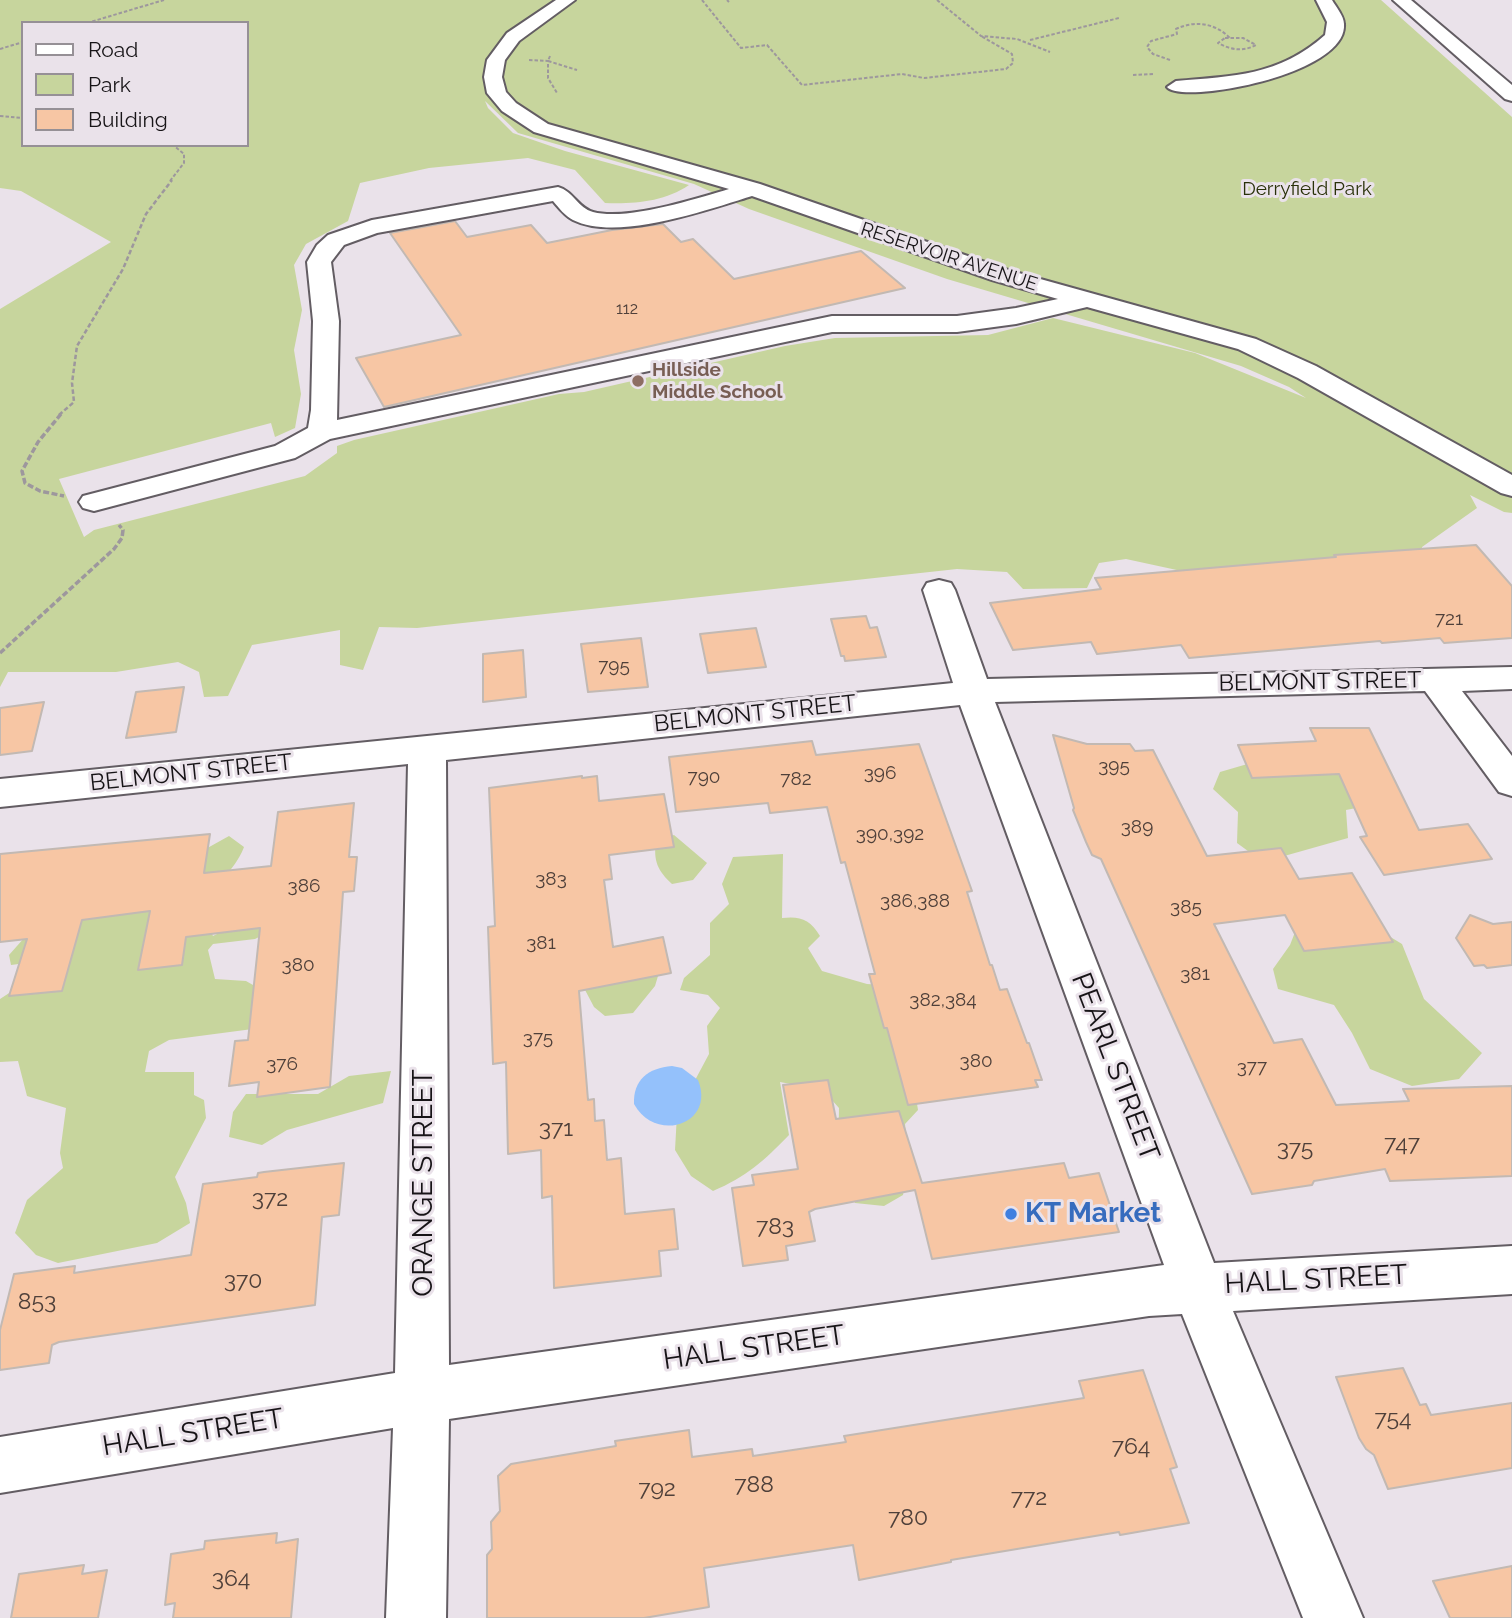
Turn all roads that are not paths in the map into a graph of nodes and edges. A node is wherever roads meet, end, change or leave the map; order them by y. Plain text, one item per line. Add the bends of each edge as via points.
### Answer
1 (567, 0) edge
2 (1324, 0) edge
3 (1401, 0) edge
4 (1176, 87) dead end
5 (1512, 96) edge
6 (752, 190) junction
7 (1084, 300) junction
8 (321, 432) junction
9 (1512, 487) edge
10 (94, 502) road end
11 (939, 590) dead end
12 (1512, 678) edge
13 (1435, 680) junction
14 (975, 691) junction
15 (428, 748) junction
16 (1512, 783) edge
17 (0, 793) edge
18 (1512, 1270) edge
19 (1197, 1286) junction
20 (421, 1396) junction
21 (0, 1465) edge
22 (416, 1618) edge
23 (1333, 1618) edge

1 - 6 street, RESERVOIR AVENUE via 513,37 496,60 493,77 497,93 509,107 562,136
2 - 4 street via 1336,22 1334,37 1310,59 1263,77
3 - 5 street
6 - 7 street, RESERVOIR AVENUE via 937,255
6 - 8 street via 692,206 594,220 580,216 558,194 372,227 336,240 318,262 327,321
7 - 8 street via 966,323 832,324
7 - 9 street, RESERVOIR AVENUE via 1214,333 1278,357
8 - 10 street via 285,453
11 - 14 street, PEARL STREET
12 - 13 street, BELMONT STREET
13 - 14 street, BELMONT STREET
13 - 16 street
14 - 15 street, BELMONT STREET
14 - 19 street, PEARL STREET
15 - 17 street, BELMONT STREET
15 - 20 street, ORANGE STREET
18 - 19 street, HALL STREET
19 - 20 street, HALL STREET
19 - 23 street, PEARL STREET
20 - 21 street, HALL STREET
20 - 22 street, ORANGE STREET

